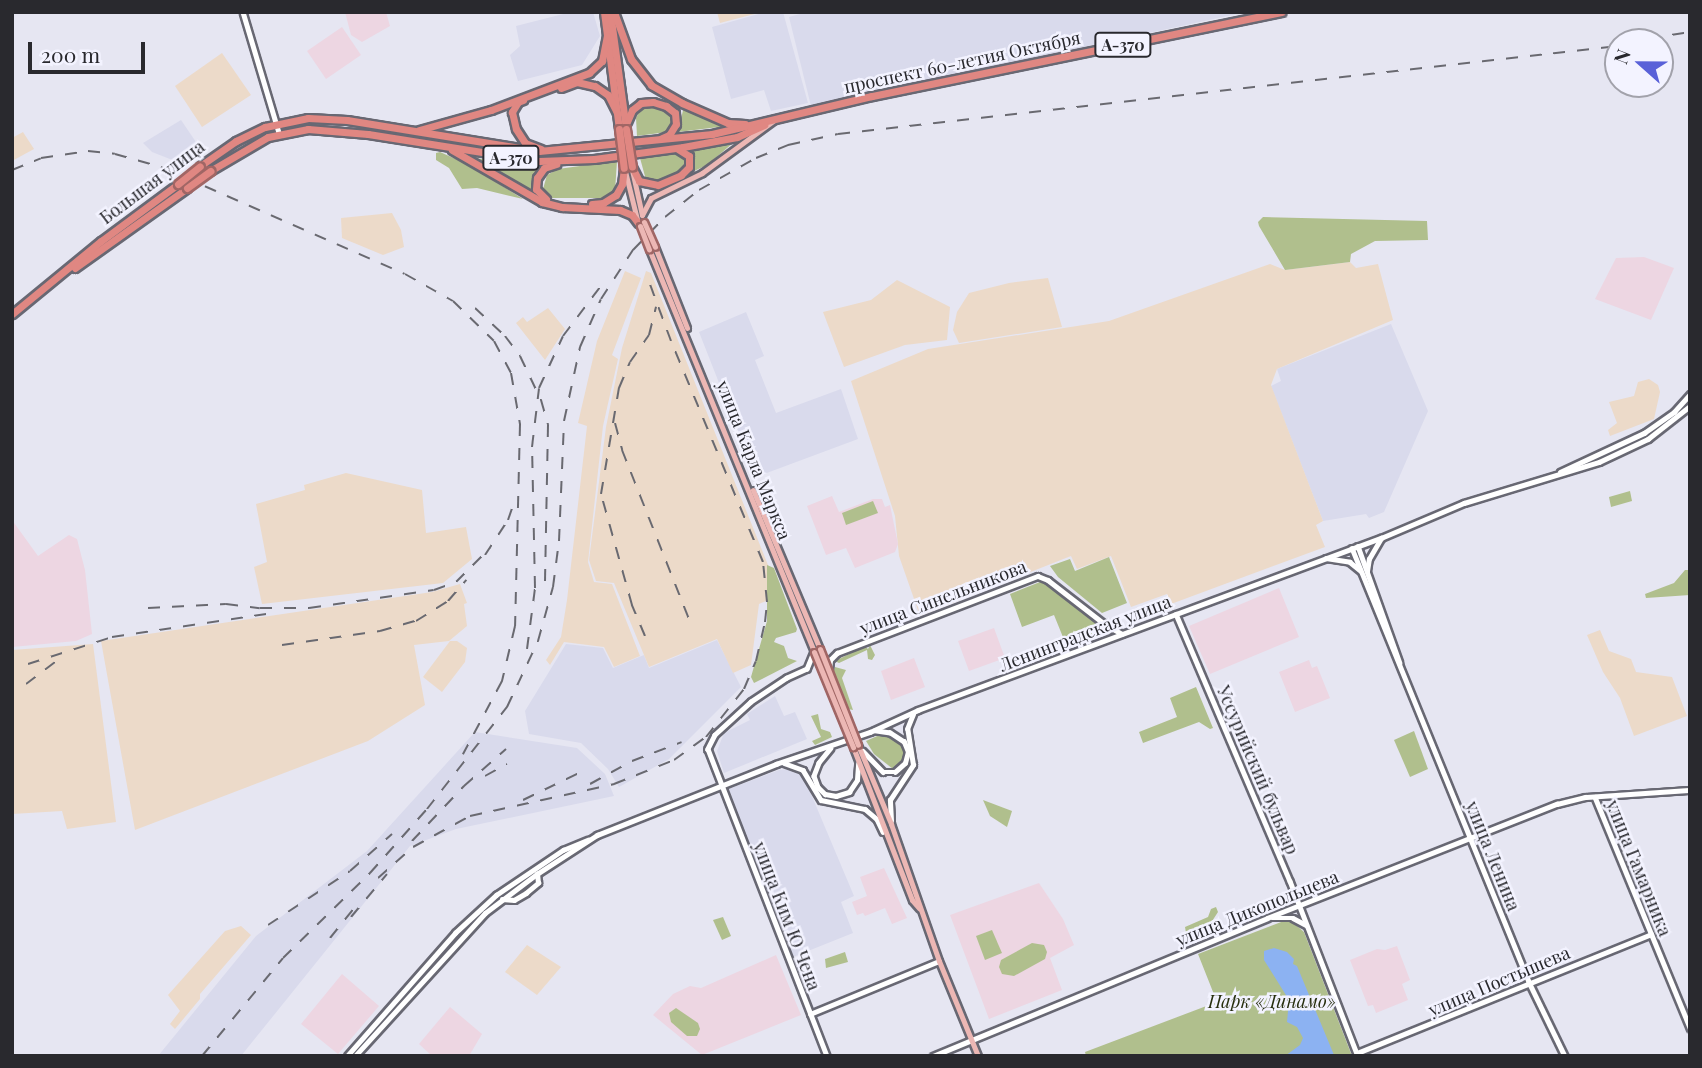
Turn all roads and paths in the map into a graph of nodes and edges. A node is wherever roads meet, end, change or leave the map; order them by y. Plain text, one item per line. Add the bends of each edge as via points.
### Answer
1 (243, 12) edge
2 (604, 12) edge
3 (612, 12) edge
4 (1281, 12) edge
5 (1265, 14) edge
6 (607, 36) junction
7 (617, 113) junction
8 (773, 120) junction
9 (275, 123) junction
10 (623, 129) junction
11 (409, 130) junction
12 (279, 133) junction
13 (656, 141) junction
14 (428, 142) junction
15 (549, 151) junction
16 (639, 153) junction
17 (594, 159) junction
18 (628, 168) junction
19 (641, 221) junction
20 (652, 248) junction
21 (57, 280) junction
22 (12, 314) edge
23 (1690, 394) edge
24 (1690, 406) edge
25 (1556, 474) junction
26 (1381, 538) junction
27 (1355, 547) junction
28 (1324, 558) junction
29 (1365, 573) junction
30 (1176, 614) junction
31 (1106, 625) junction
32 (1123, 634) junction
33 (1107, 640) junction
34 (817, 650) junction
35 (838, 653) junction
36 (807, 670) junction
37 (829, 671) junction
38 (825, 678) junction
39 (917, 711) junction
40 (870, 732) junction
41 (908, 743) junction
42 (834, 746) junction
43 (855, 746) junction
44 (779, 763) junction
45 (721, 786) junction
46 (1690, 790) edge
47 (1595, 797) junction
48 (891, 824) junction
49 (592, 838) junction
50 (1470, 838) junction
51 (891, 847) junction
52 (537, 874) junction
53 (501, 899) junction
54 (1300, 905) junction
55 (919, 908) junction
56 (1267, 918) junction
57 (1310, 929) junction
58 (1651, 934) junction
59 (939, 961) junction
60 (1529, 982) junction
61 (810, 1014) junction
62 (1690, 1028) edge
63 (971, 1040) junction
64 (1357, 1054) edge
65 (347, 1056) edge
66 (355, 1056) edge
67 (827, 1056) edge
68 (933, 1056) edge
69 (978, 1056) edge
70 (1565, 1056) edge

1 - 9 main road
2 - 6 highway
3 - 8 highway via 631,59 664,94 728,123
3 - 10 highway
4 - 5 highway, проспект 60-летия Октября / А-370
5 - 8 highway, проспект 60-летия Октября / А-370
6 - 7 highway
6 - 11 highway via 601,61 589,73 441,126
7 - 10 highway
7 - 15 highway via 605,92 577,82 518,102 512,116 520,137
8 - 13 highway, проспект 60-летия Октября / А-370
8 - 16 highway, проспект 60-летия Октября / А-370 via 737,137
8 - 19 main road via 702,173 651,198
9 - 11 highway, проспект 60-летия Октября / А-370 via 327,118
9 - 12 main road
9 - 21 highway, Большая улица / А-370, bridge via 236,141 200,166
10 - 13 highway via 636,106 648,102 666,106 675,113 676,124 669,135
10 - 18 highway, bridge
11 - 15 highway, проспект 60-летия Октября / А-370 via 516,150
12 - 14 highway, проспект 60-летия Октября / А-370 via 327,129
12 - 21 highway, Большая улица / А-370, bridge via 210,171 107,249
13 - 15 highway, проспект 60-летия Октября / А-370
14 - 17 highway, проспект 60-летия Октября / А-370 via 514,159
14 - 19 highway via 463,155 542,202 620,210
16 - 17 highway, проспект 60-летия Октября / А-370
16 - 18 highway via 681,149 691,163 681,175 653,186 639,181
17 - 18 highway via 548,165 539,173 536,189 552,201 603,203 620,190
18 - 19 main road
19 - 20 main road, bridge
20 - 34 main road, улица Карла Маркса
20 - 34 main road, улица Карла Маркса
21 - 22 highway, Большая улица / А-370
23 - 25 main road via 1644,433
24 - 25 main road via 1632,447 1576,471
25 - 26 main road, Ленинградская улица via 1464,503
26 - 27 main road, Ленинградская улица
26 - 29 main road
27 - 28 main road, Ленинградская улица
27 - 29 main road, улица Ленина
28 - 29 main road via 1350,562
28 - 30 main road, Ленинградская улица
29 - 50 main road, улица Ленина
30 - 32 main road, Ленинградская улица
30 - 54 main road, Уссурийский бульвар
31 - 32 main road, улица Синельникова
31 - 33 main road
31 - 35 main road, улица Синельникова via 1038,576
32 - 33 main road, Ленинградская улица
33 - 39 main road, Ленинградская улица
34 - 35 main road
34 - 36 main road
34 - 37 main road, bridge
34 - 38 main road, улица Карла Маркса, bridge
35 - 37 main road via 830,660
36 - 38 main road
36 - 45 main road via 760,696 712,738 708,751
37 - 43 main road, bridge
38 - 43 main road, улица Карла Маркса, bridge
39 - 40 main road, Ленинградская улица
39 - 41 main road via 907,726
40 - 41 main road via 890,733
40 - 42 main road, Ленинградская улица
41 - 43 main road via 904,765 889,773 876,768
41 - 48 main road via 914,765 890,800
42 - 43 main road via 817,766 815,782 830,796 851,789 859,771
42 - 44 main road, Ленинградская улица
43 - 48 main road, улица Карла Маркса
43 - 51 main road, улица Карла Маркса
44 - 45 main road, Ленинградская улица
44 - 51 main road via 798,767 826,803 870,812
45 - 49 main road, Ленинградская улица
45 - 61 main road, улица Ким Ю Чена
46 - 47 main road, улица Дикопольцева
47 - 50 main road, улица Дикопольцева via 1557,804
47 - 58 main road, улица Гамарника
48 - 55 main road, улица Карла Маркса
49 - 52 main road
49 - 65 main road via 562,850 496,895
50 - 54 main road, улица Дикопольцева
50 - 60 main road, улица Ленина
51 - 55 main road, улица Карла Маркса
52 - 53 main road
52 - 53 main road via 538,883 519,898
53 - 66 main road via 459,938
54 - 56 main road, улица Дикопольцева
54 - 57 main road, Уссурийский бульвар
55 - 59 main road, улица Карла Маркса
56 - 57 main road via 1293,918
56 - 63 main road, улица Дикопольцева
57 - 64 main road, Уссурийский бульвар
58 - 60 main road, улица Постышева
58 - 62 main road, улица Гамарника
59 - 61 main road
59 - 63 main road, улица Карла Маркса
60 - 64 main road, улица Постышева
60 - 70 main road, улица Ленина
61 - 67 main road, улица Ким Ю Чена
63 - 68 main road, улица Дикопольцева
63 - 69 main road, улица Карла Маркса

